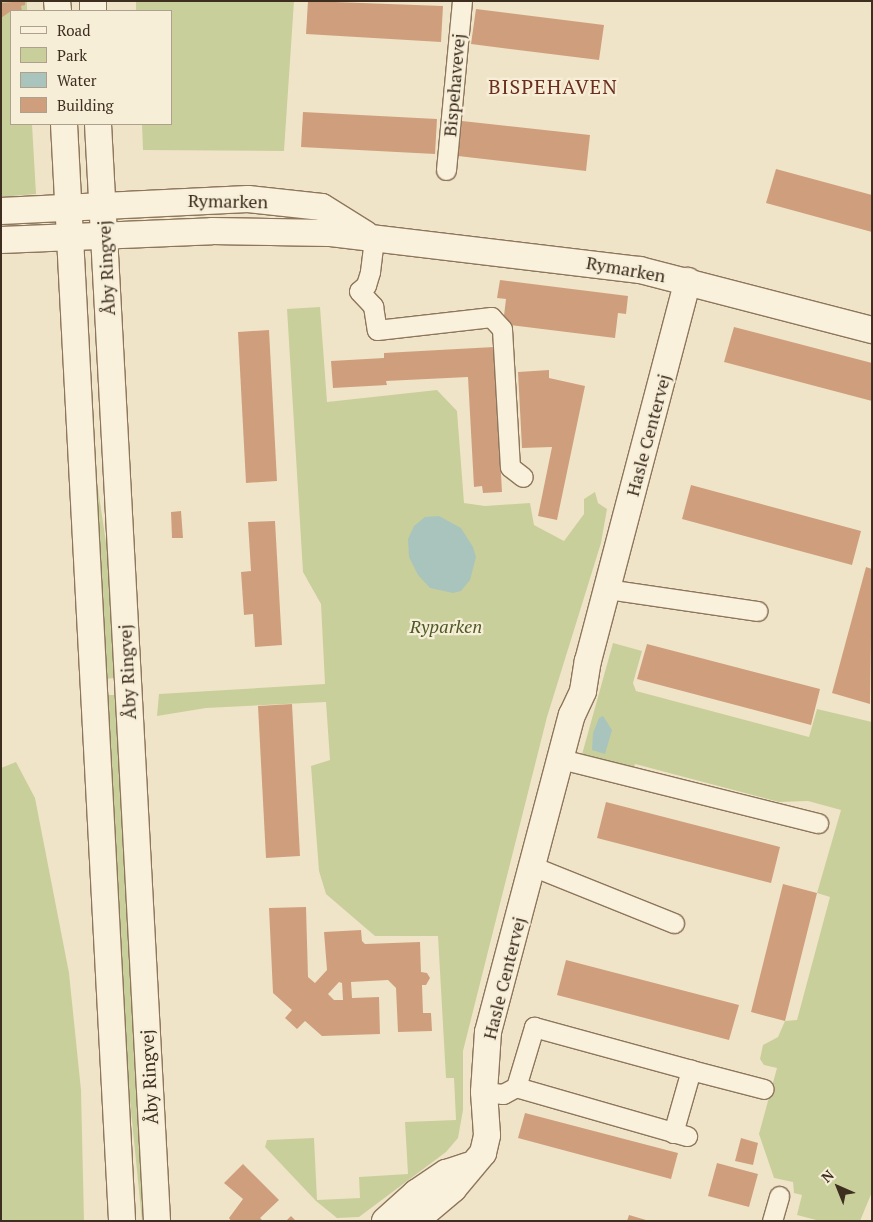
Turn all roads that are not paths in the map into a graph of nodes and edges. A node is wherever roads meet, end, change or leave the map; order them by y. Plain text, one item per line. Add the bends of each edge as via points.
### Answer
1 (462, 1) edge
2 (64, 125) edge
3 (98, 125) edge
4 (446, 170) dead end
5 (102, 204) junction
6 (68, 206) junction
7 (1, 211) edge
8 (104, 235) junction
9 (70, 236) junction
10 (374, 239) junction
11 (1, 240) edge
12 (688, 281) junction
13 (872, 330) edge
14 (523, 476) dead end
15 (607, 589) junction
16 (757, 611) dead end
17 (561, 759) junction
18 (818, 823) dead end
19 (532, 866) junction
20 (674, 922) dead end
21 (692, 1070) junction
22 (516, 1087) junction
23 (764, 1089) dead end
24 (484, 1092) junction
25 (473, 1164) junction
26 (779, 1196) dead end
27 (122, 1221) edge
28 (157, 1221) edge
29 (385, 1221) edge
30 (415, 1221) edge
31 (772, 1221) edge

1 - 4 street, Bispehavevej
2 - 6 street, Åby Ringvej
3 - 5 street, Åby Ringvej
5 - 6 street, Rymarken
5 - 8 street, Åby Ringvej
5 - 10 street, Rymarken via 248,199 322,207
6 - 7 street, Rymarken
6 - 9 street, Åby Ringvej
8 - 9 street, Rymarken
8 - 10 street, Rymarken via 212,231 329,233
8 - 28 street, Åby Ringvej
9 - 11 street, Rymarken
9 - 27 street, Åby Ringvej
10 - 12 street, Rymarken via 592,262
10 - 14 street via 370,272 366,285 359,291 373,306 377,330 491,317 502,329 510,467
12 - 13 street, Rymarken
12 - 15 street, Hasle Centervej
15 - 16 street
15 - 17 street, Hasle Centervej via 583,691 572,715
17 - 18 street
17 - 19 street, Hasle Centervej
19 - 20 street
19 - 24 street, Hasle Centervej via 488,1032
21 - 22 street via 534,1027
21 - 22 street via 680,1135
21 - 23 street
22 - 24 street via 503,1094
24 - 25 street, Hasle Centervej via 487,1135 482,1154
25 - 29 street via 446,1173 416,1192
25 - 30 street, Hasle Centervej via 453,1189
26 - 31 street

